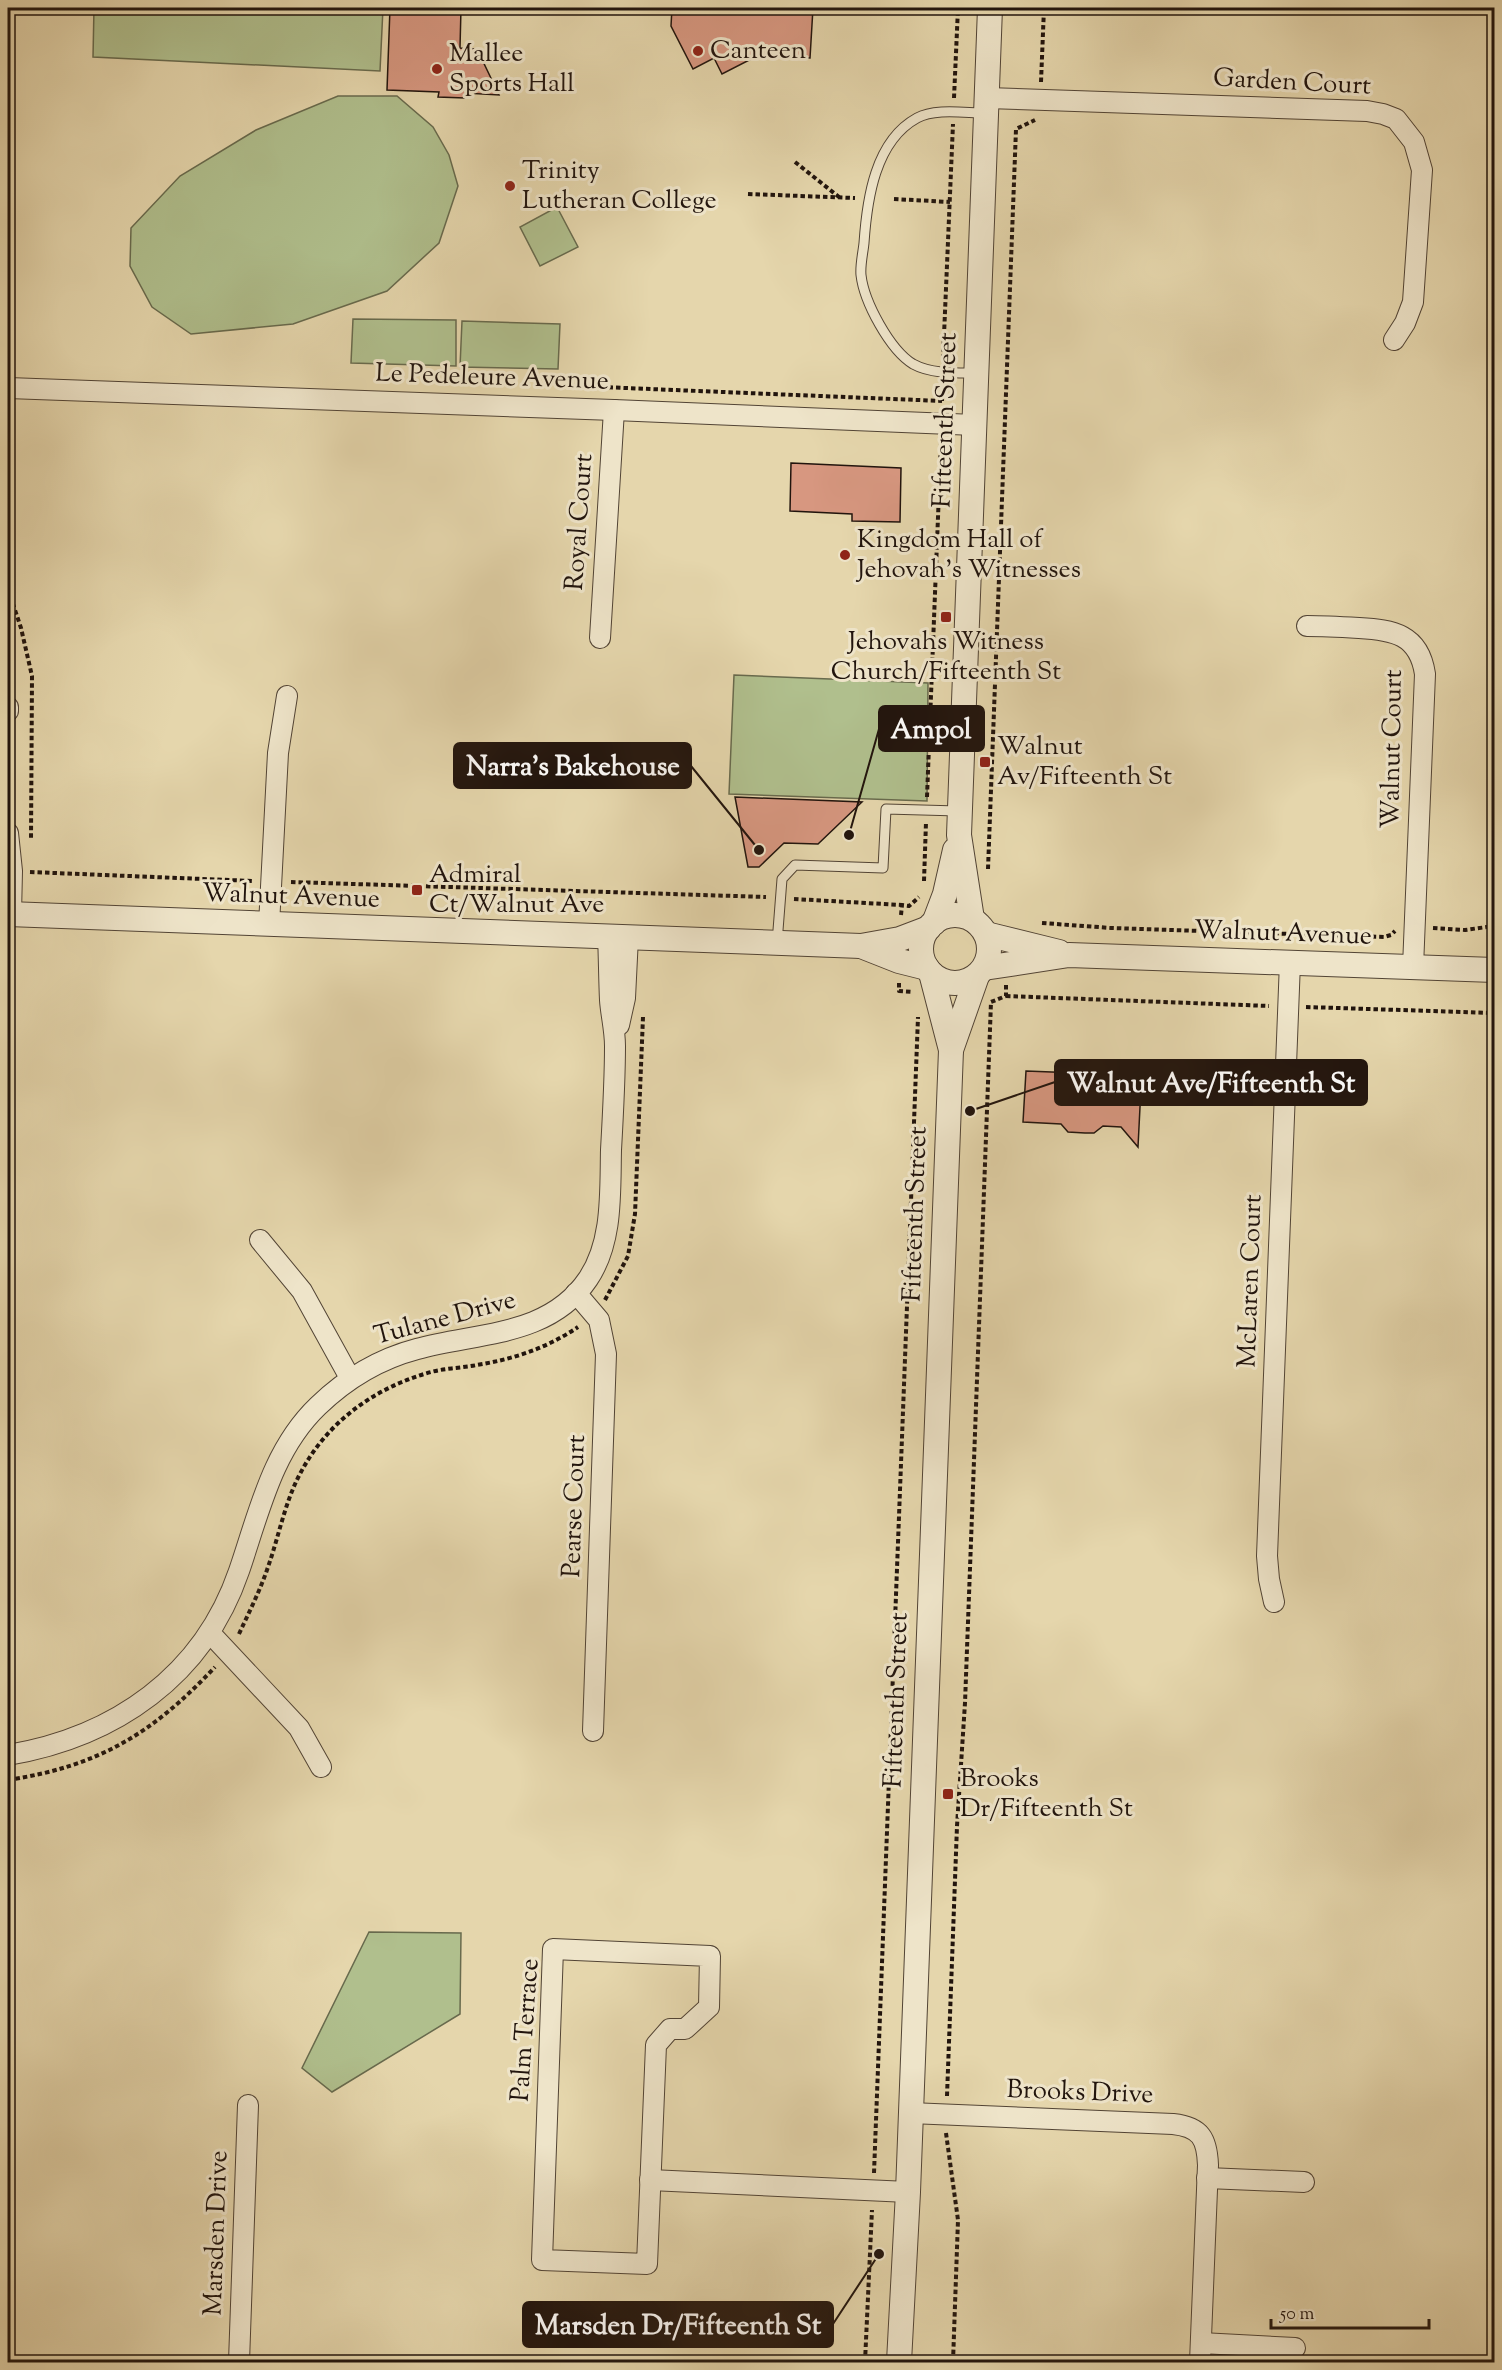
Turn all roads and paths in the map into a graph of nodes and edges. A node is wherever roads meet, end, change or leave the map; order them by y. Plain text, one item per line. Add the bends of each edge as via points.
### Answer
1 (958, 8) edge
2 (990, 8) edge
3 (1044, 8) edge
4 (1041, 100) junction
5 (987, 106) junction
6 (953, 113) junction
7 (795, 162) dead end
8 (748, 194) dead end
9 (894, 199) dead end
10 (950, 202) junction
11 (1394, 340) dead end
12 (943, 372) junction
13 (976, 374) junction
14 (8, 388) edge
15 (614, 410) junction
16 (941, 424) junction
17 (975, 425) junction
18 (8, 589) edge
19 (1307, 626) dead end
20 (600, 638) dead end
21 (287, 696) dead end
22 (927, 810) junction
23 (960, 811) junction
24 (8, 833) edge
25 (959, 835) junction
26 (30, 849) dead end
27 (30, 861) dead end
28 (988, 876) dead end
29 (272, 881) junction
30 (924, 881) dead end
31 (923, 893) dead end
32 (780, 898) junction
33 (902, 905) junction
34 (9, 914) edge
35 (1041, 923) dead end
36 (269, 925) junction
37 (931, 925) junction
38 (1494, 926) edge
39 (979, 927) junction
40 (1415, 927) junction
41 (618, 937) junction
42 (777, 943) junction
43 (899, 950) junction
44 (1069, 955) junction
45 (1290, 962) junction
46 (1008, 964) junction
47 (1413, 967) junction
48 (1494, 970) edge
49 (981, 972) junction
50 (926, 978) junction
51 (1006, 996) junction
52 (919, 1005) dead end
53 (1289, 1006) junction
54 (1494, 1013) edge
55 (643, 1016) dead end
56 (951, 1050) junction
57 (260, 1240) dead end
58 (576, 1293) junction
59 (594, 1312) junction
60 (350, 1378) junction
61 (1274, 1602) dead end
62 (210, 1633) junction
63 (227, 1651) junction
64 (593, 1731) dead end
65 (8, 1755) edge
66 (321, 1767) dead end
67 (8, 1780) edge
68 (248, 2105) dead end
69 (910, 2113) junction
70 (946, 2115) junction
71 (1207, 2178) junction
72 (650, 2180) junction
73 (1304, 2182) dead end
74 (873, 2190) junction
75 (908, 2192) junction
76 (1295, 2348) dead end
77 (1200, 2353) edge
78 (900, 2359) edge
79 (239, 2362) edge
80 (865, 2362) edge
81 (953, 2362) edge

1 - 6 path
2 - 5 street, Fifteenth Street
3 - 4 path
4 - 5 street, Garden Court
4 - 11 street, Garden Court via 1367,111 1396,119 1414,142 1422,170 1413,302
4 - 28 path via 1039,118 1016,129
5 - 6 lane
5 - 13 street, Fifteenth Street
6 - 10 path
6 - 12 lane via 923,115 891,142 879,164 869,198 861,274 873,311 897,350 911,363
7 - 8 path via 840,197
9 - 10 path
10 - 12 path
12 - 13 lane
12 - 16 path
13 - 17 street, Fifteenth Street
14 - 15 street, Le Pedeleure Avenue
15 - 16 street, Le Pedeleure Avenue
15 - 20 street, Royal Court
16 - 17 street, Le Pedeleure Avenue
16 - 22 path
17 - 23 street, Fifteenth Street
18 - 26 path via 32,676
19 - 40 street, Walnut Court via 1389,630 1410,641 1423,663
21 - 29 street via 278,753
22 - 23 lane
22 - 30 path
22 - 32 lane via 886,809 884,868 795,865 782,879
23 - 25 street, Fifteenth Street
24 - 34 street via 12,871
25 - 37 street, Fifteenth Street via 945,894
25 - 39 street, Fifteenth Street
27 - 29 path via 30,872
29 - 32 path
29 - 36 street
31 - 33 path via 909,906
32 - 33 path
32 - 42 lane
33 - 43 path
34 - 36 street, Walnut Avenue
35 - 40 path via 1384,937 1397,927
36 - 41 street, Walnut Avenue
37 - 39 street via 952,915 962,916
37 - 43 street
37 - 50 street via 921,948
38 - 40 path via 1465,930
39 - 44 street, Walnut Avenue
39 - 49 street via 990,951
40 - 47 street, Walnut Court
41 - 42 street, Walnut Avenue
41 - 58 street, Tulane Drive via 624,998 615,1043 608,1226 601,1254
42 - 43 street, Walnut Avenue
43 - 50 street, Walnut Avenue
43 - 50 path via 899,991
44 - 45 street, Walnut Avenue
44 - 46 street, Walnut Avenue
45 - 47 street, Walnut Avenue
45 - 53 street, McLaren Court
46 - 49 street, Walnut Avenue
46 - 51 path
47 - 48 street, Walnut Avenue
49 - 50 street via 959,983
49 - 56 street, Fifteenth Street
50 - 56 street, Fifteenth Street
51 - 53 path
51 - 70 path via 991,1002
52 - 74 path
53 - 54 path
53 - 61 street, McLaren Court via 1267,1556
55 - 59 path via 635,1215 628,1256 610,1294
56 - 69 street, Fifteenth Street
57 - 60 street via 302,1291
58 - 59 street, Pearse Court
58 - 60 street, Tulane Drive via 535,1323 417,1349
59 - 63 path via 580,1326 547,1346 522,1356 410,1378 370,1397 346,1416 313,1452 300,1473 256,1599
59 - 64 street, Pearse Court via 603,1335 606,1363
60 - 62 street, Tulane Drive via 298,1428 278,1460 229,1599
62 - 63 street
62 - 65 street, Tulane Drive via 172,1677 141,1703 108,1723 75,1738
63 - 66 street via 299,1728
63 - 67 path via 178,1705 137,1736 93,1759
68 - 79 street, Marsden Drive
69 - 70 street, Brooks Drive
69 - 75 street, Fifteenth Street
70 - 71 street, Brooks Drive via 1186,2125 1196,2130 1205,2144
70 - 81 path via 958,2220
71 - 73 street
71 - 77 street, Brooks Drive
72 - 72 street, Palm Terrace via 656,2045 670,2029 686,2029 709,2007 710,1956 553,1949 542,2260 647,2264
72 - 74 street
74 - 75 street
74 - 80 path
75 - 78 street, Fifteenth Street
76 - 77 street, Brooks Drive

